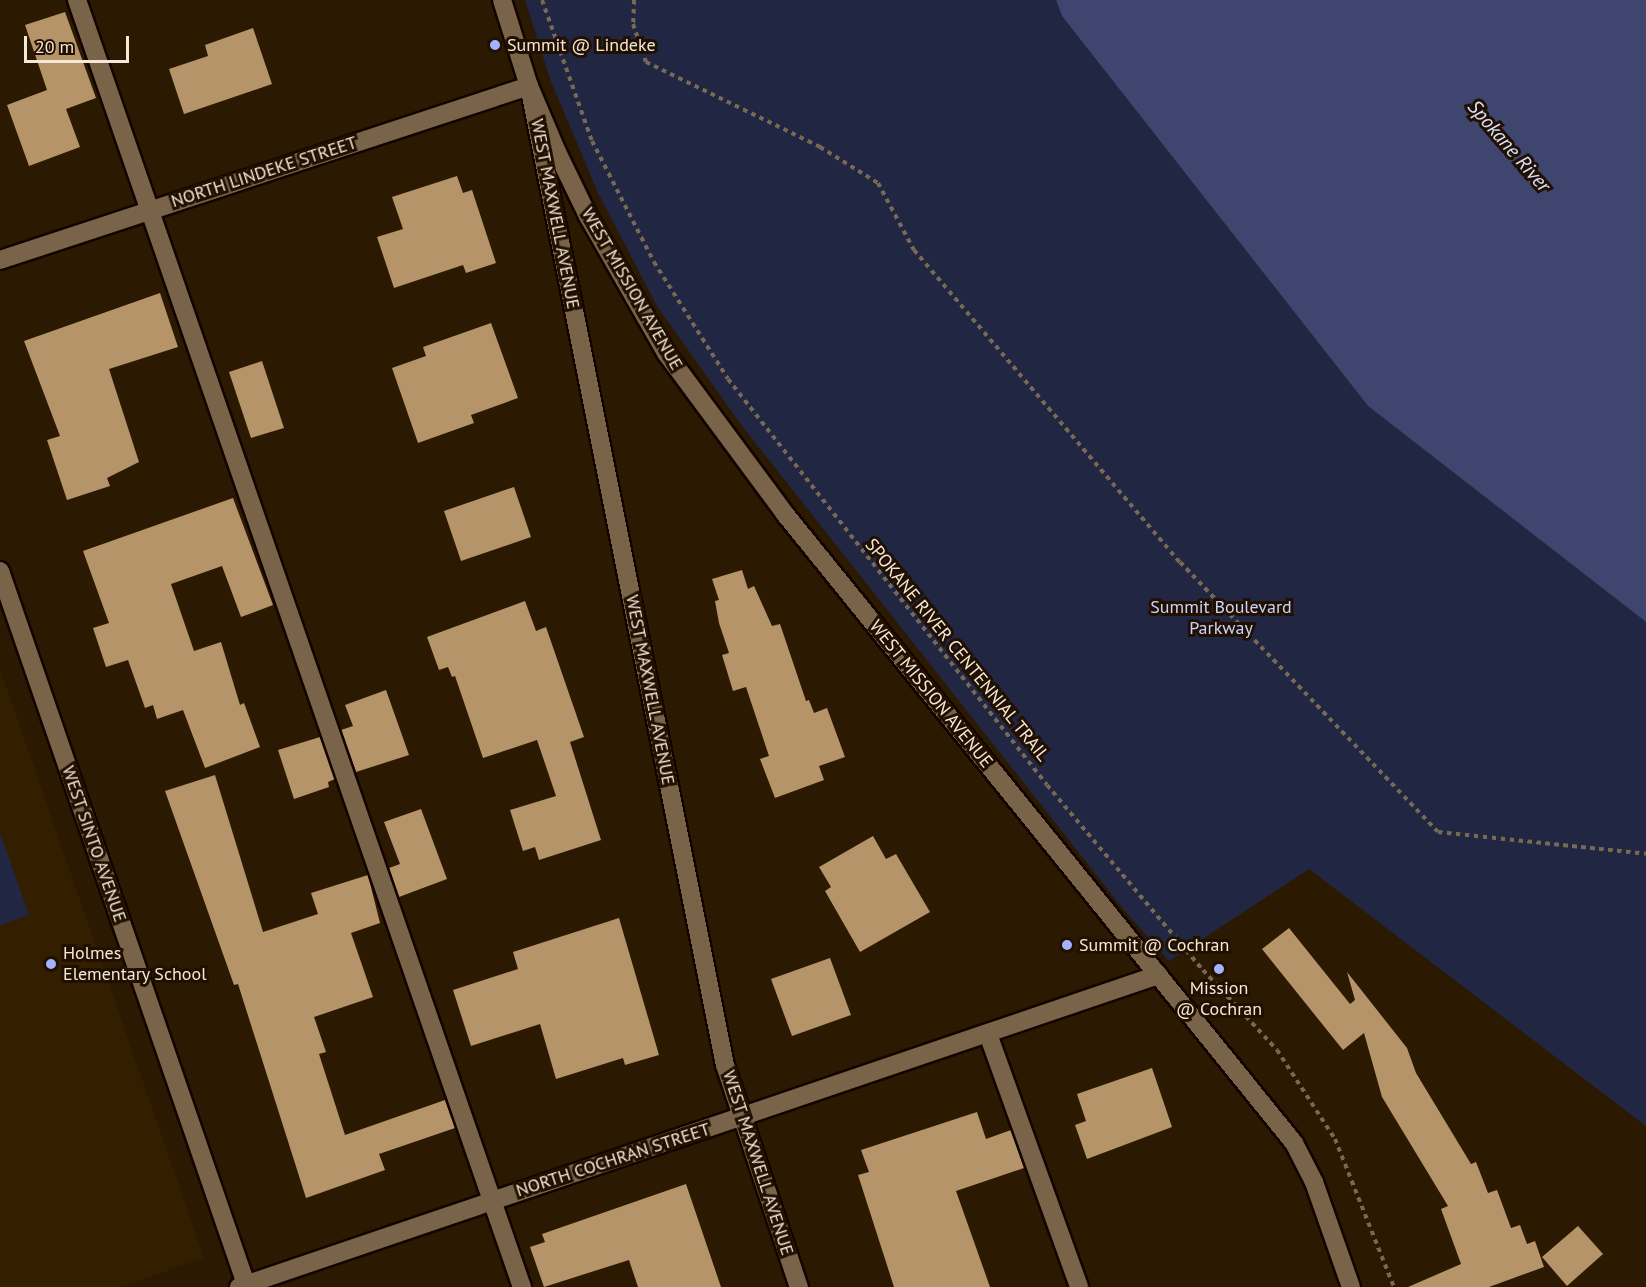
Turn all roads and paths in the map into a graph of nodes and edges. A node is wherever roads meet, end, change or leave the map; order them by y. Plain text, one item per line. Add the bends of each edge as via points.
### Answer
1 (77, 0) edge
2 (502, 0) edge
3 (542, 0) edge
4 (634, 0) edge
5 (529, 86) junction
6 (148, 209) junction
7 (0, 260) edge
8 (0, 571) edge
9 (1646, 854) edge
10 (1158, 975) junction
11 (988, 1034) junction
12 (740, 1120) junction
13 (491, 1199) junction
14 (244, 1286) edge
15 (522, 1287) edge
16 (799, 1287) edge
17 (1079, 1287) edge
18 (1350, 1287) edge
19 (1394, 1287) edge

1 - 6 street
2 - 5 street
3 - 19 path, SPOKANE RIVER CENTENNIAL TRAIL via 592,141 654,262 728,379 1047,785 1203,970 1277,1050 1335,1138
4 - 9 path via 633,24 646,62 820,147 878,183 914,250 1180,562 1438,832
5 - 6 street, NORTH LINDEKE STREET
5 - 10 street, WEST MISSION AVENUE via 588,216 666,353 785,514
5 - 12 street, WEST MAXWELL AVENUE via 723,1053
6 - 7 street, NORTH LINDEKE STREET
6 - 13 street
8 - 14 street, WEST SINTO AVENUE
10 - 11 street, NORTH COCHRAN STREET
10 - 18 street, WEST MISSION AVENUE via 1294,1143 1314,1182
11 - 12 street, NORTH COCHRAN STREET
11 - 17 street
12 - 13 street, NORTH COCHRAN STREET
12 - 16 street, WEST MAXWELL AVENUE
13 - 14 street, NORTH COCHRAN STREET
13 - 15 street

